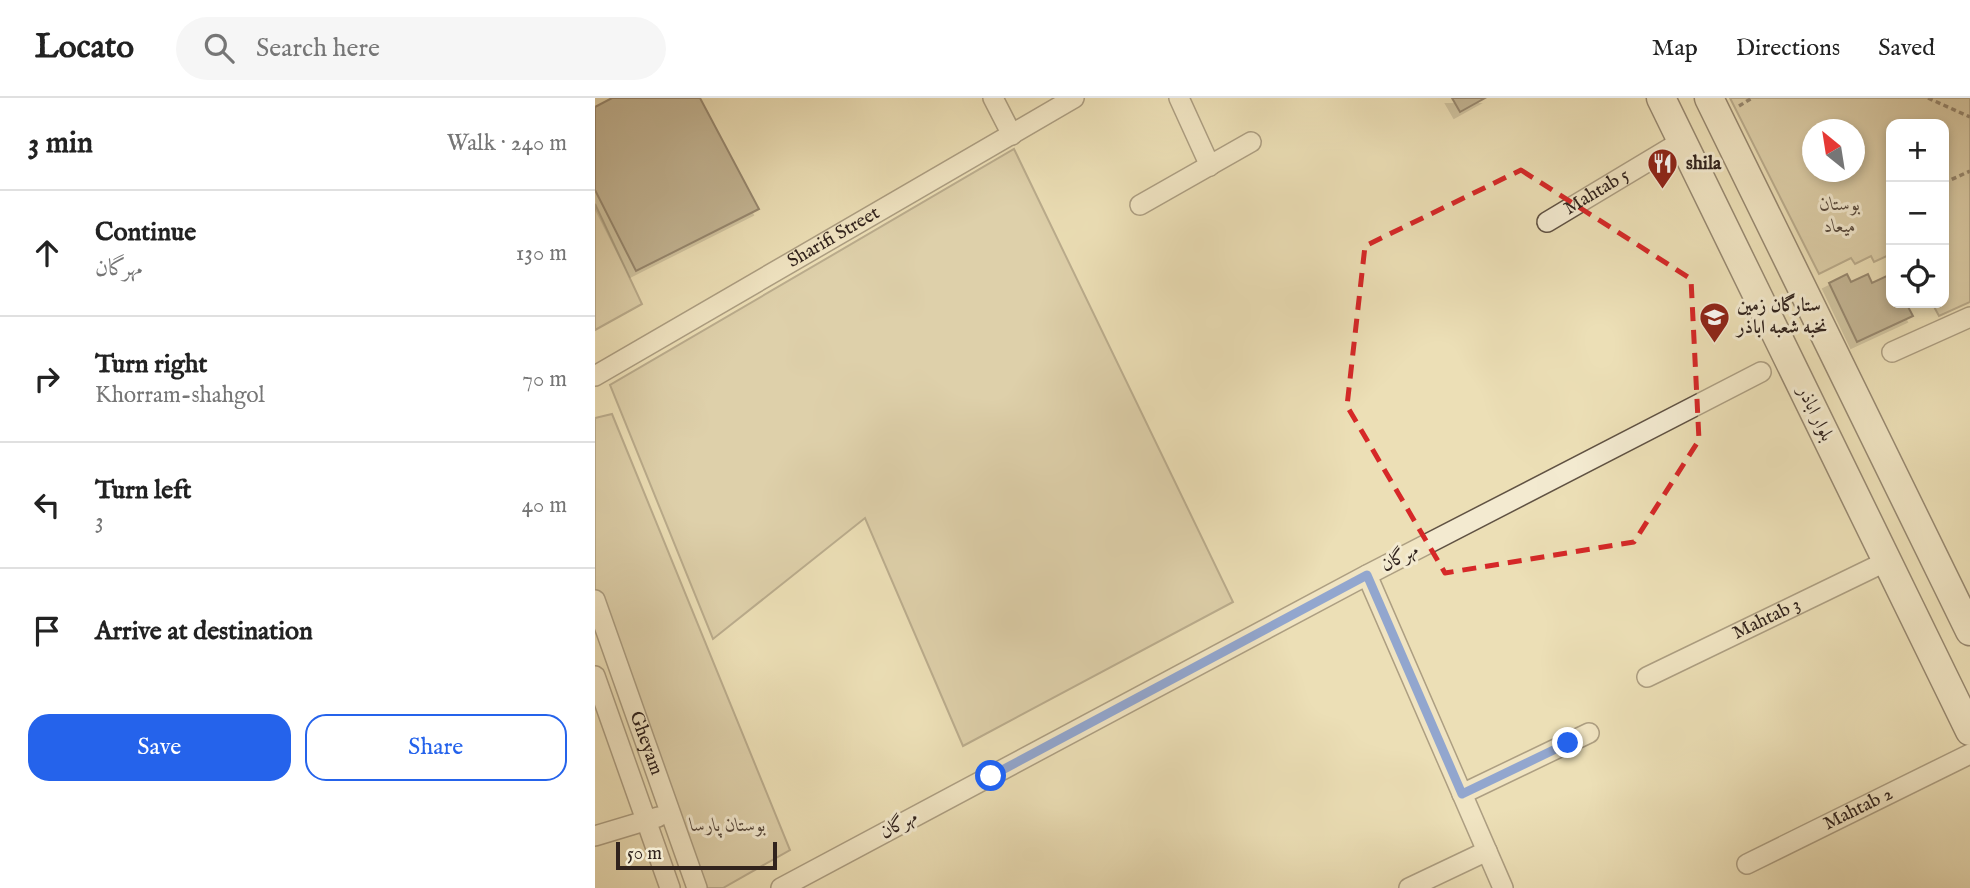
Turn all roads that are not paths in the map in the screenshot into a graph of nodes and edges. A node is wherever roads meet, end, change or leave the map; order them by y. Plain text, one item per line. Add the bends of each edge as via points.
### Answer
1 (993, 98) edge
2 (1074, 98) edge
3 (1179, 98) edge
4 (1661, 98) edge
5 (1722, 103) edge
6 (1012, 135) junction
7 (1682, 141) junction
8 (1251, 142) dead end
9 (1210, 166) junction
10 (1140, 205) dead end
11 (1547, 222) dead end
12 (1970, 317) edge
13 (1892, 352) dead end
14 (1761, 372) dead end
15 (595, 376) edge
16 (1887, 561) junction
17 (1367, 575) junction
18 (595, 600) edge
19 (1970, 631) edge
20 (595, 676) edge
21 (1647, 677) dead end
22 (1970, 731) edge
23 (1589, 733) dead end
24 (1970, 754) edge
25 (1462, 794) junction
26 (670, 812) junction
27 (646, 820) junction
28 (595, 836) edge
29 (1487, 850) junction
30 (1747, 864) dead end
31 (670, 888) edge
32 (697, 888) edge
33 (781, 888) edge
34 (1409, 888) edge
35 (1503, 888) edge

1 - 6 street
2 - 6 street, Sharifi Street
3 - 9 street
4 - 7 main road, بلوار اباذر
5 - 19 main road
6 - 15 street, Sharifi Street
7 - 11 street, Mahtab 5
7 - 16 main road, بلوار اباذر
8 - 9 street
9 - 10 street
12 - 13 street
14 - 17 street, مهرگان
16 - 21 street, Mahtab 3
16 - 22 main road, بلوار اباذر
17 - 25 street
17 - 33 street, مهرگان
18 - 26 street, Gheyam
20 - 27 street, Gheyam
23 - 25 street
24 - 30 street, Mahtab 2
25 - 29 street
26 - 27 street
26 - 32 street, Gheyam
27 - 28 street
27 - 31 street, Gheyam
29 - 34 street
29 - 35 street

